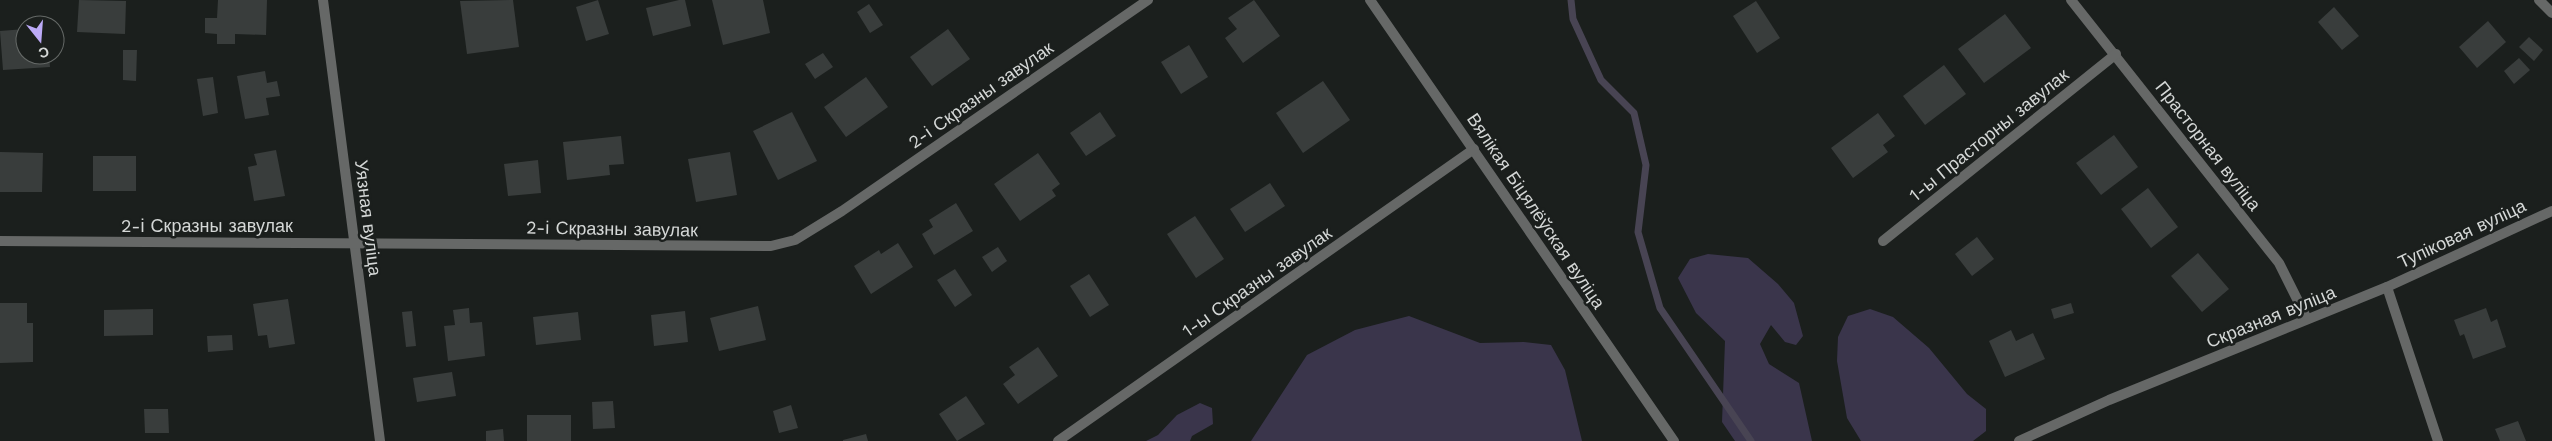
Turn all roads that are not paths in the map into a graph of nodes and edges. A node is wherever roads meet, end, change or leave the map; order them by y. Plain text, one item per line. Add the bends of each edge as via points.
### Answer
1 (323, 0) edge
2 (1148, 0) edge
3 (1370, 0) edge
4 (2071, 0) edge
5 (2539, 0) edge
6 (2552, 13) edge
7 (2116, 54) junction
8 (1474, 149) junction
9 (2552, 210) edge
10 (0, 241) edge
11 (1883, 241) dead end
12 (354, 243) junction
13 (2386, 287) junction
14 (2307, 320) junction
15 (380, 441) edge
16 (1058, 441) edge
17 (1674, 441) edge
18 (2019, 441) edge
19 (2438, 441) edge

1 - 12 street, Уязная вуліца
2 - 12 street, 2-і Скразны завулак via 795,240 771,246 746,247
3 - 8 street, Вялікая Біцялёўская вуліца
4 - 7 street, Прасторная вуліца
5 - 6 street
7 - 11 street, 1-ы Прасторны завулак
7 - 14 street, Прасторная вуліца via 2279,263
8 - 16 street, 1-ы Скразны завулак
8 - 17 street, Вялікая Біцялёўская вуліца
9 - 13 street, Тупіковая вуліца
10 - 12 street, 2-і Скразны завулак
12 - 15 street, Уязная вуліца
13 - 14 street, Скразная вуліца
13 - 19 street
14 - 18 street, Скразная вуліца via 2109,400

